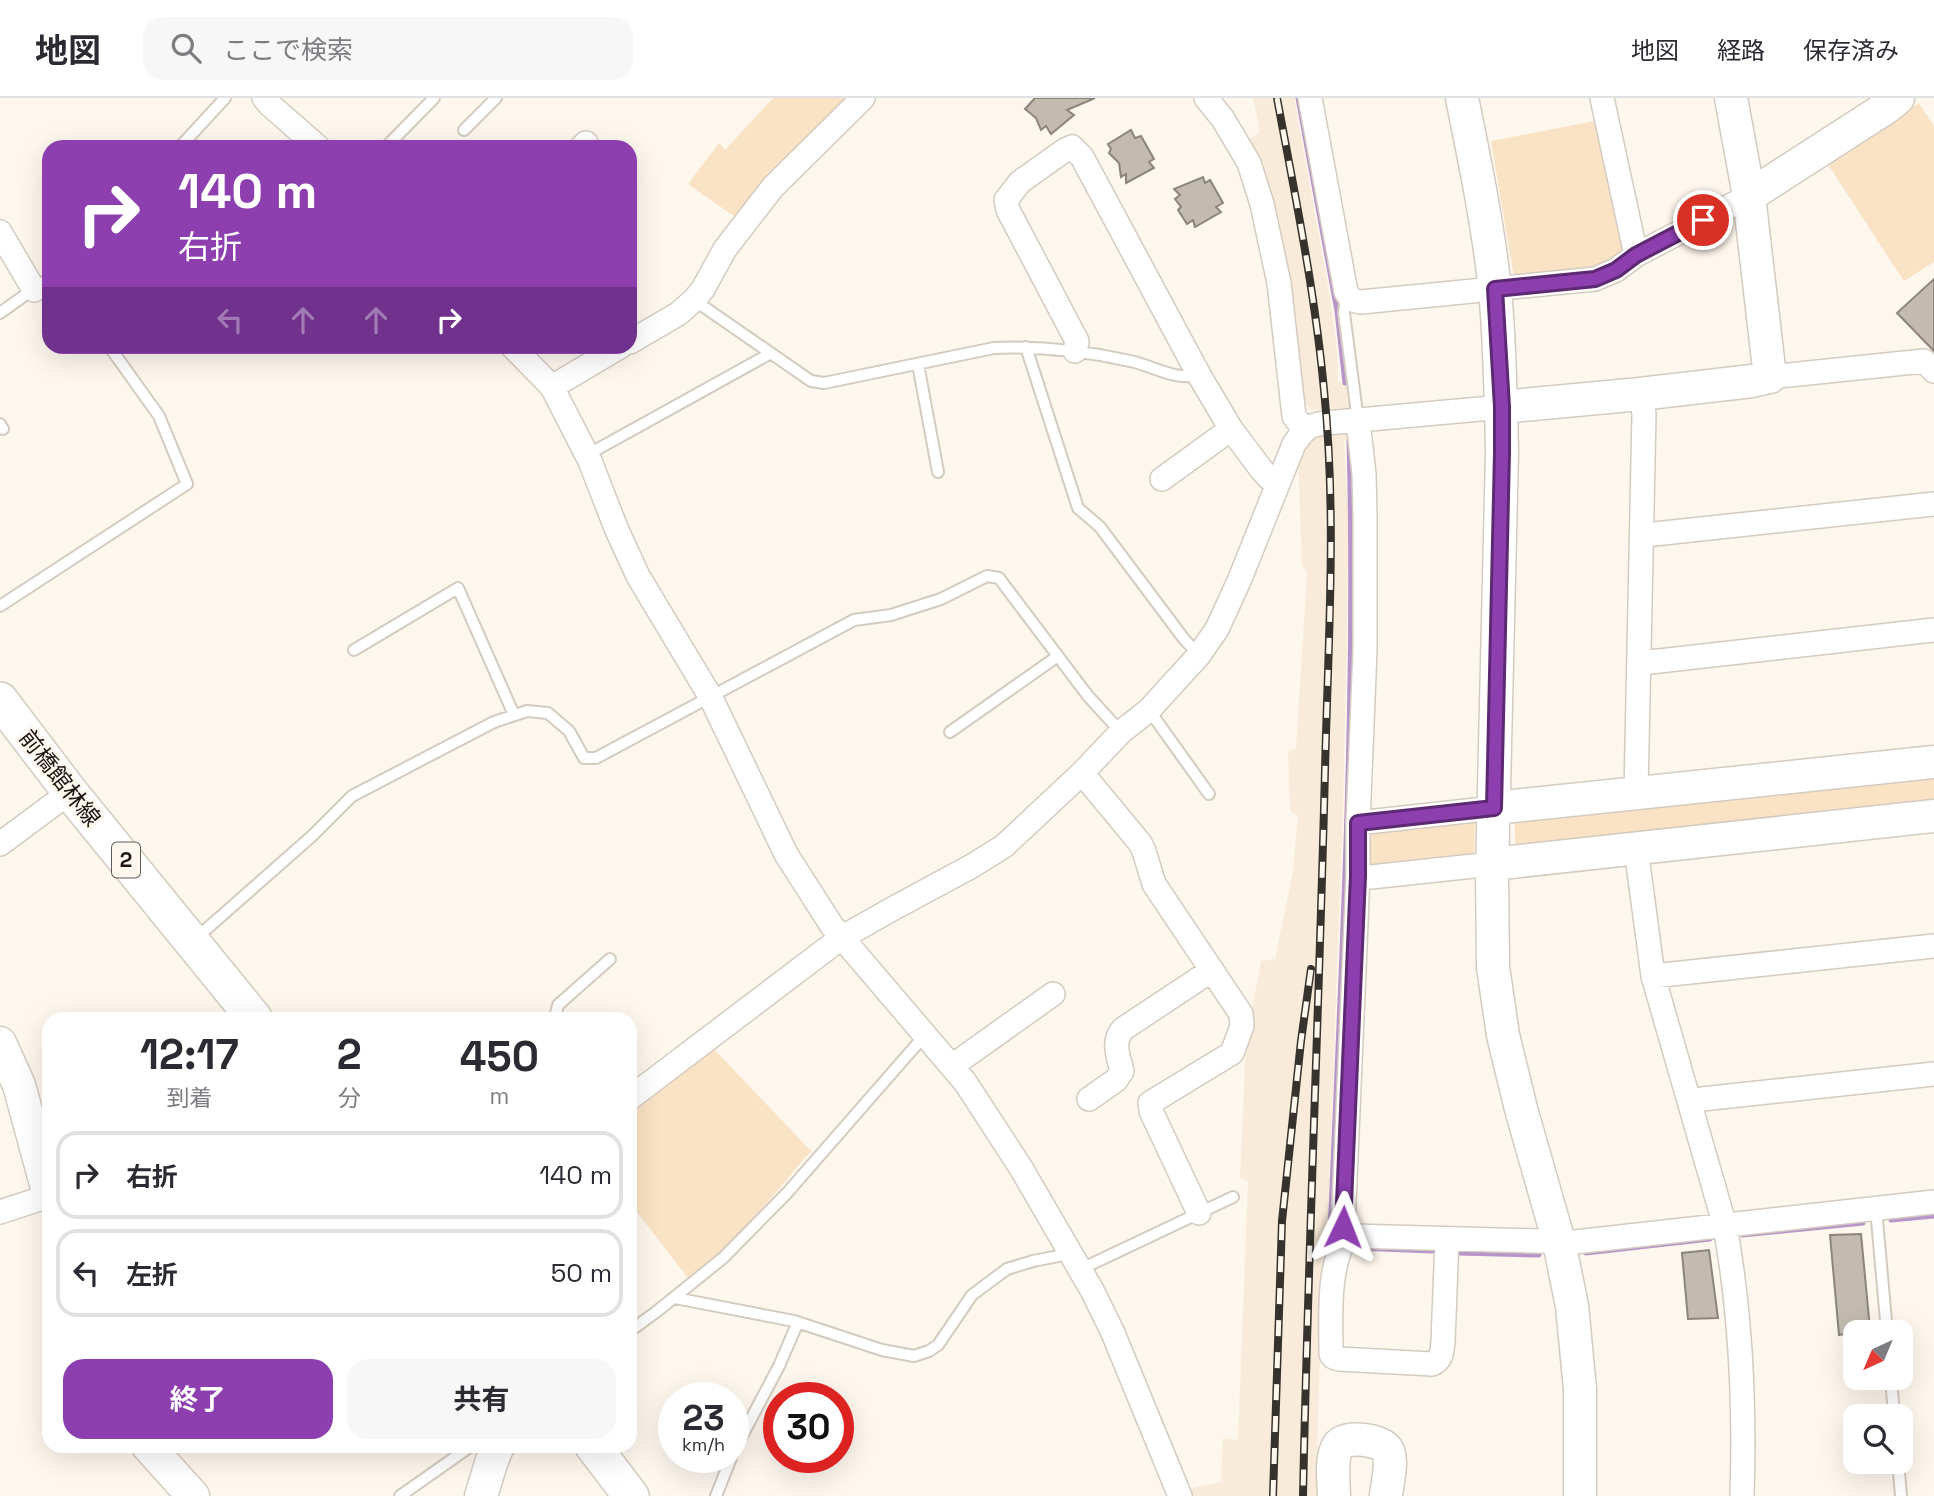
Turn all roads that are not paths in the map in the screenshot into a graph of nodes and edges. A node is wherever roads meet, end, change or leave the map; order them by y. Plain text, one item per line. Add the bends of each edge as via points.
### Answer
1 (225, 98) edge
2 (264, 98) edge
3 (434, 98) edge
4 (496, 98) edge
5 (863, 98) edge
6 (1206, 98) edge
7 (1310, 98) edge
8 (1462, 98) edge
9 (1602, 98) edge
10 (1731, 98) edge
11 (1898, 98) edge
12 (464, 130) dead end
13 (186, 140) edge
14 (310, 140) edge
15 (393, 140) edge
16 (1749, 196) junction
17 (0, 232) edge
18 (1636, 255) junction
19 (41, 284) edge
20 (1495, 289) junction
21 (1350, 298) junction
22 (694, 300) junction
23 (0, 313) edge
24 (637, 337) edge
25 (1026, 347) junction
26 (1075, 351) junction
27 (771, 353) junction
28 (114, 354) edge
29 (520, 354) edge
30 (608, 354) edge
31 (918, 363) junction
32 (1934, 371) edge
33 (1199, 375) junction
34 (1770, 377) junction
35 (552, 387) junction
36 (1640, 394) junction
37 (1502, 407) junction
38 (1358, 421) junction
39 (1231, 429) junction
40 (1304, 430) junction
41 (587, 455) junction
42 (938, 472) dead end
43 (1162, 479) dead end
44 (1278, 484) junction
45 (1934, 504) edge
46 (1642, 533) junction
47 (0, 606) edge
48 (1934, 630) edge
49 (354, 650) dead end
50 (1199, 655) junction
51 (1058, 656) junction
52 (1639, 662) junction
53 (710, 696) junction
54 (0, 700) edge
55 (1149, 710) junction
56 (514, 715) junction
57 (950, 732) dead end
58 (1121, 732) junction
59 (1934, 762) edge
60 (1082, 774) junction
61 (70, 792) junction
62 (1636, 792) junction
63 (1209, 794) dead end
64 (1494, 808) junction
65 (1934, 816) edge
66 (1358, 823) junction
67 (0, 844) edge
68 (1636, 849) junction
69 (1492, 864) junction
70 (1358, 876) junction
71 (841, 938) junction
72 (192, 942) junction
73 (1934, 946) edge
74 (610, 959) dead end
75 (1212, 970) junction
76 (1653, 976) junction
77 (1054, 994) dead end
78 (249, 1012) edge
79 (556, 1012) edge
80 (925, 1035) junction
81 (0, 1043) edge
82 (951, 1066) junction
83 (1934, 1074) edge
84 (637, 1093) edge
85 (1089, 1099) dead end
86 (1691, 1103) junction
87 (42, 1170) edge
88 (1233, 1197) dead end
89 (42, 1198) edge
90 (1934, 1202) edge
91 (1876, 1209) junction
92 (0, 1212) edge
93 (1199, 1213) junction
94 (1725, 1226) junction
95 (1347, 1234) junction
96 (1447, 1239) junction
97 (1559, 1242) junction
98 (1074, 1262) junction
99 (675, 1298) junction
100 (1886, 1320) edge
101 (798, 1322) junction
102 (637, 1326) edge
103 (749, 1423) edge
104 (154, 1453) edge
105 (461, 1453) edge
106 (495, 1453) edge
107 (598, 1453) edge
108 (725, 1473) edge
109 (1899, 1474) edge
110 (192, 1496) edge
111 (400, 1496) edge
112 (481, 1496) edge
113 (631, 1496) edge
114 (716, 1496) edge
115 (1180, 1496) edge
116 (1334, 1496) edge
117 (1386, 1496) edge
118 (1580, 1496) edge
119 (1742, 1496) edge
120 (1901, 1496) edge

1 - 13 lane
2 - 14 street
3 - 15 lane
4 - 12 lane
5 - 22 street via 773,187 725,249
6 - 40 street via 1249,163 1262,204 1279,283 1294,416
7 - 21 street
8 - 20 street
9 - 18 street
10 - 16 street
11 - 16 street
16 - 18 street
16 - 34 street
17 - 19 street
18 - 20 street via 1595,279
19 - 23 lane
20 - 21 street via 1361,302
20 - 37 street
21 - 38 lane via 1344,313
22 - 24 street
22 - 27 lane
25 - 26 lane
25 - 31 lane via 994,348
25 - 50 lane via 1078,508 1100,527
26 - 33 lane via 1134,362 1175,376
26 - 33 street via 1077,341 1006,200 1020,182 1072,147 1082,157
27 - 31 lane via 811,381 824,383
27 - 41 lane
28 - 47 lane via 159,416 187,484
29 - 35 street
30 - 35 street
31 - 42 lane
32 - 34 street via 1924,361
33 - 39 street
34 - 36 street
35 - 41 street
36 - 37 street
36 - 46 street via 1644,414
37 - 38 street
37 - 64 street
38 - 40 street
38 - 66 street via 1366,515
39 - 43 street
39 - 44 street
40 - 44 street
41 - 53 street via 638,576
44 - 50 street via 1227,608
45 - 46 street
46 - 52 street
48 - 52 street
49 - 56 lane via 458,588
50 - 55 street
51 - 53 lane via 999,578 987,576 891,615 854,620
51 - 57 lane
51 - 58 lane
52 - 62 street
53 - 56 lane via 597,758 584,758 569,731 548,713
53 - 71 street via 786,854
54 - 61 main road, 前橋館林線 / 2
55 - 58 street
55 - 63 lane
56 - 72 lane via 352,796
58 - 60 street
59 - 62 street
60 - 71 street via 1004,846
60 - 75 street via 1140,843 1154,884
61 - 67 street
61 - 72 main road, 前橋館林線 / 2
62 - 64 street
64 - 66 street
64 - 69 street
65 - 68 street
66 - 70 street
68 - 69 street
68 - 76 street
69 - 70 street
69 - 97 street via 1493,967 1503,1035
70 - 95 street via 1343,1227
71 - 80 street
71 - 84 street
72 - 78 main road, 前橋館林線 / 2
73 - 76 street
74 - 79 lane via 558,1004
75 - 85 street via 1123,1029 1116,1044 1122,1071
75 - 93 street via 1241,1014 1242,1026 1232,1053 1150,1103
76 - 86 street
77 - 82 street
80 - 82 street
80 - 99 lane via 787,1193 723,1258
81 - 87 street via 19,1085
82 - 98 street via 1021,1168
83 - 86 street
86 - 94 street
88 - 93 lane
89 - 92 street
90 - 91 street
91 - 94 street
91 - 100 lane
93 - 98 lane
94 - 97 street
94 - 119 street via 1739,1337
95 - 96 street
95 - 96 street via 1331,1280 1331,1354 1339,1359 1432,1364 1438,1361 1443,1342
96 - 97 street
97 - 118 street via 1578,1361
98 - 101 lane via 1032,1261 1007,1269 972,1295 938,1345 914,1356
98 - 115 street via 1113,1333
99 - 101 lane
99 - 102 lane
101 - 103 lane
104 - 110 street
105 - 111 lane
106 - 112 street
107 - 113 main road
108 - 114 lane
109 - 120 lane
116 - 117 street via 1334,1457 1344,1440 1376,1442 1388,1451

